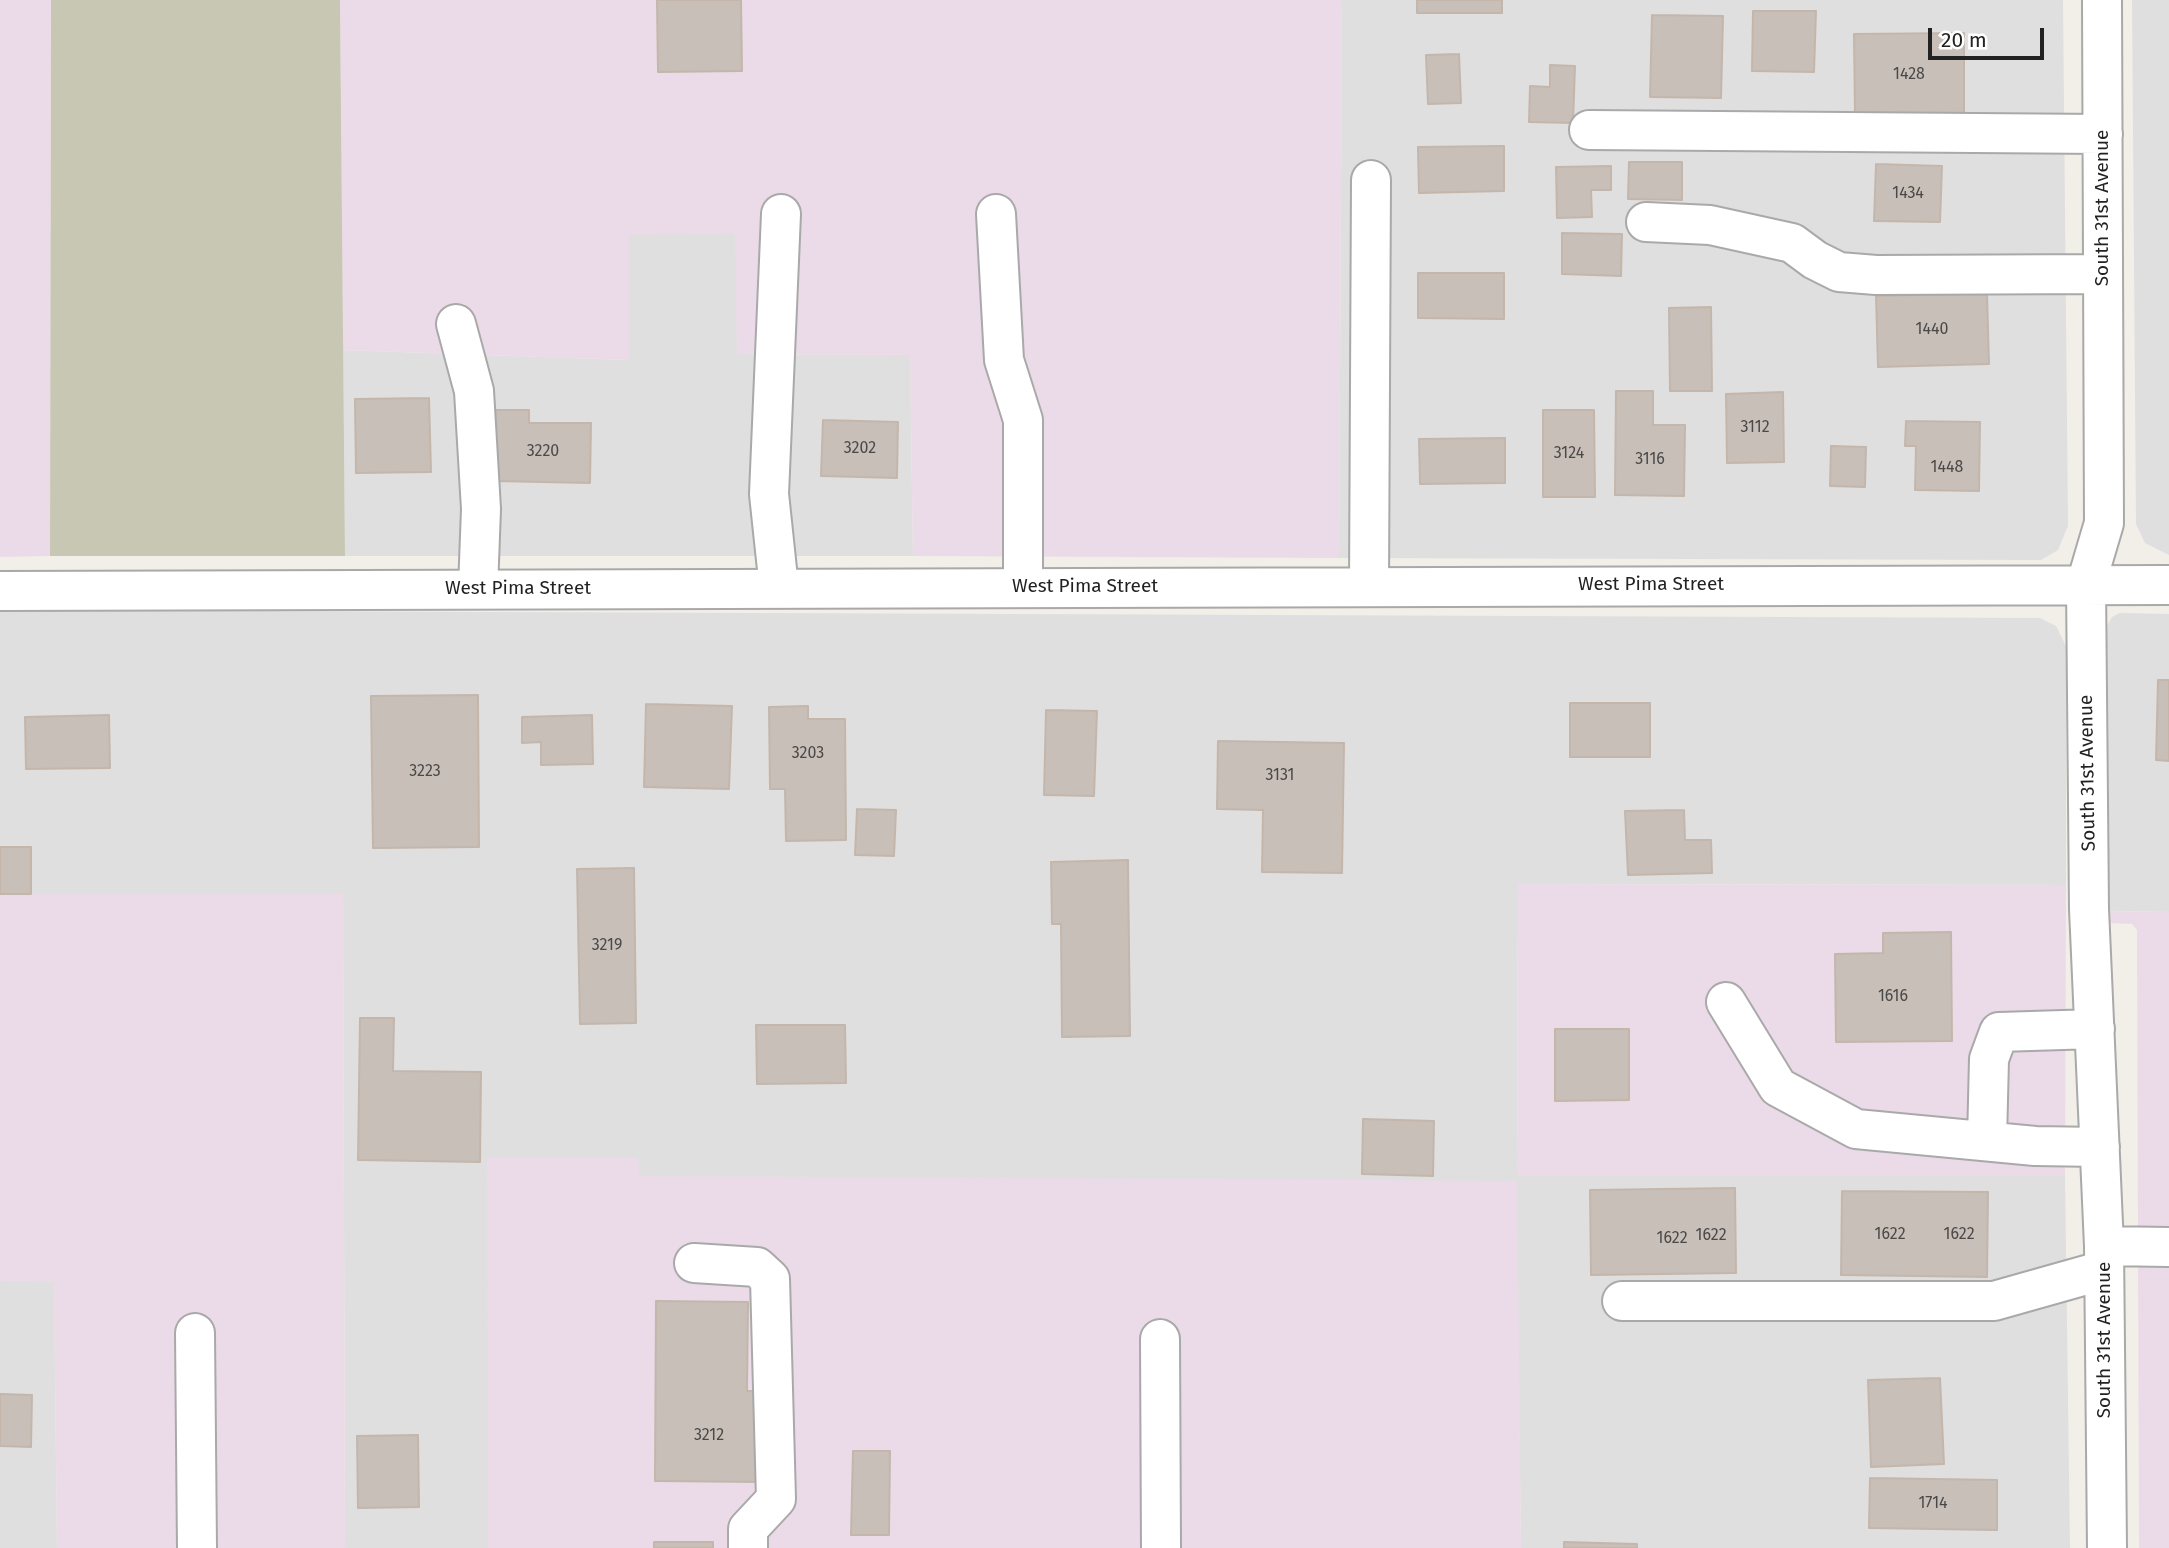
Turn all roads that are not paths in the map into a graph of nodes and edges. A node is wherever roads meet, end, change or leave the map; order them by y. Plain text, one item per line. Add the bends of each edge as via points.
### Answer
1 (2102, 0) edge
2 (1589, 130) dead end
3 (2103, 134) junction
4 (1371, 180) dead end
5 (781, 215) dead end
6 (996, 215) dead end
7 (1646, 222) dead end
8 (2103, 274) junction
9 (456, 324) dead end
10 (2086, 584) junction
11 (2169, 585) edge
12 (1369, 586) junction
13 (779, 588) junction
14 (1023, 588) junction
15 (478, 589) junction
16 (0, 591) edge
17 (1726, 1002) dead end
18 (2095, 1028) junction
19 (1987, 1141) junction
20 (2100, 1147) junction
21 (2169, 1247) edge
22 (2104, 1258) junction
23 (694, 1263) dead end
24 (1622, 1301) dead end
25 (195, 1333) dead end
26 (1160, 1339) dead end
27 (197, 1548) edge
28 (748, 1548) edge
29 (1161, 1548) edge
30 (2107, 1548) edge

1 - 3 street, South 31st Avenue
2 - 3 street
3 - 8 street, South 31st Avenue
4 - 12 street
5 - 13 street via 769,494
6 - 14 street via 1004,360 1023,420
7 - 8 street via 1710,225 1792,243 1839,272
8 - 10 street, South 31st Avenue via 2104,523
9 - 15 street via 474,391 481,509
10 - 11 street, West Pima Street
10 - 12 street, West Pima Street
10 - 18 street, South 31st Avenue via 2089,909
12 - 14 street, West Pima Street
13 - 14 street, West Pima Street
13 - 15 street, West Pima Street
15 - 16 street, West Pima Street
17 - 19 street via 1778,1087 1856,1129
18 - 19 street via 1999,1032 1989,1059
18 - 20 street, South 31st Avenue
19 - 20 street
20 - 22 street, South 31st Avenue
21 - 22 street
22 - 24 street via 1994,1301
22 - 30 street, South 31st Avenue
23 - 28 street via 757,1267 770,1279 776,1499 748,1529
25 - 27 street
26 - 29 street

